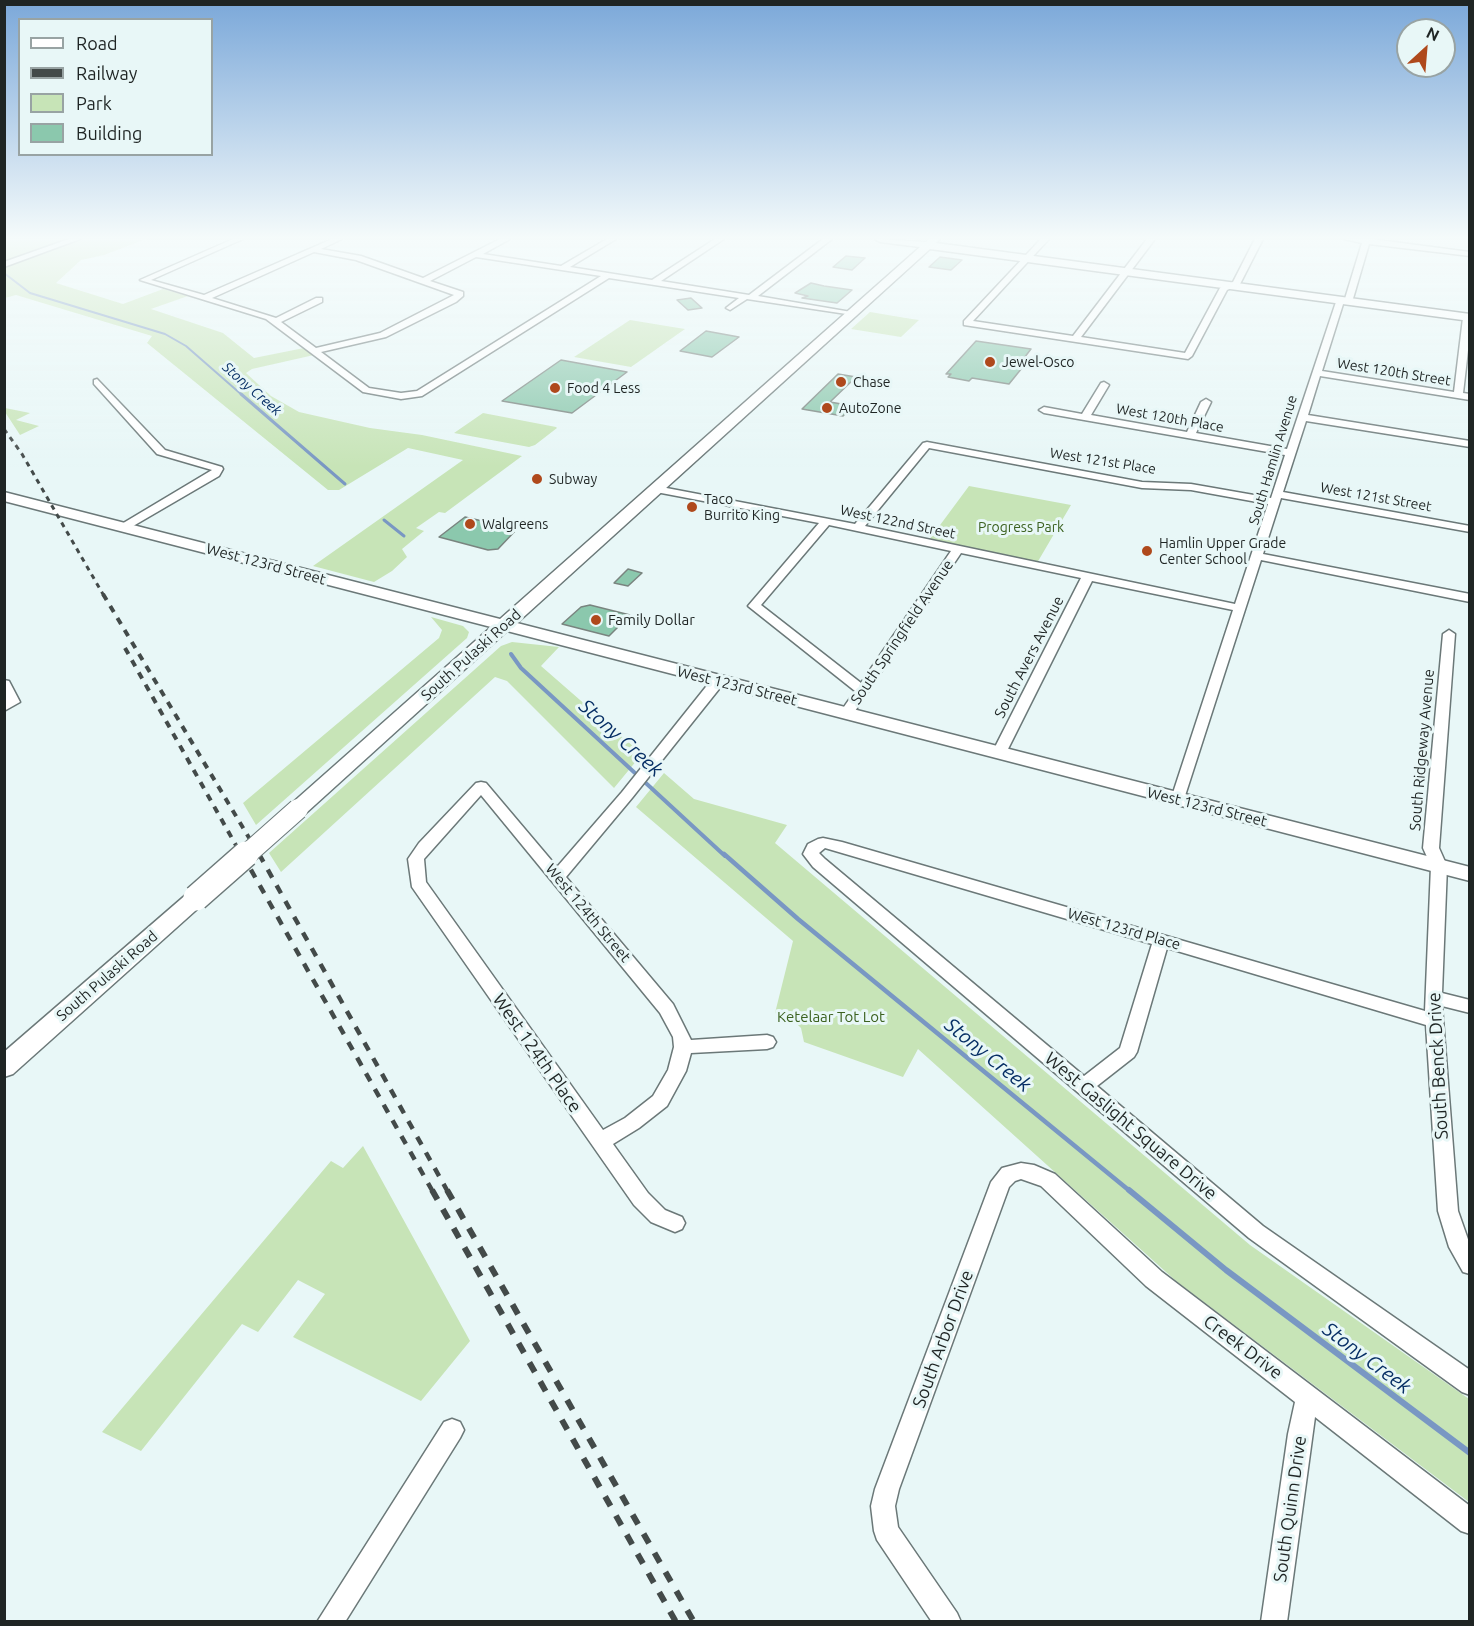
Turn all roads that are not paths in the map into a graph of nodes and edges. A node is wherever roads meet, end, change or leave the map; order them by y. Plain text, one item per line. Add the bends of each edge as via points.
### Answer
1 (263, 315) edge
2 (290, 315) edge
3 (425, 315) edge
4 (545, 315) edge
5 (851, 315) edge
6 (975, 315) edge
7 (1093, 315) edge
8 (1210, 315) edge
9 (1338, 315) edge
10 (1445, 315) edge
11 (1468, 318) edge
12 (277, 321) junction
13 (1075, 339) junction
14 (316, 351) junction
15 (1315, 373) junction
16 (97, 382) dead end
17 (1104, 385) dead end
18 (1458, 395) junction
19 (1470, 397) edge
20 (1206, 402) dead end
21 (1044, 410) dead end
22 (1085, 417) junction
23 (1302, 417) junction
24 (1190, 435) junction
25 (1470, 444) edge
26 (1291, 453) junction
27 (656, 489) junction
28 (1276, 498) junction
29 (8, 499) edge
30 (826, 522) junction
31 (124, 527) junction
32 (857, 529) junction
33 (1470, 529) edge
34 (958, 550) junction
35 (1257, 556) junction
36 (1088, 576) junction
37 (1470, 598) edge
38 (1239, 608) junction
39 (504, 626) junction
40 (1449, 634) dead end
41 (718, 681) junction
42 (4, 684) edge
43 (861, 690) junction
44 (9, 704) edge
45 (846, 714) junction
46 (999, 753) junction
47 (1178, 799) junction
48 (813, 848) joint
49 (1439, 866) junction
50 (415, 870) joint
51 (1470, 874) edge
52 (558, 876) junction
53 (1161, 940) junction
54 (1433, 997) junction
55 (1470, 1007) edge
56 (1435, 1021) junction
57 (766, 1042) dead end
58 (683, 1047) junction
59 (4, 1067) edge
60 (1084, 1086) junction
61 (600, 1142) junction
62 (1021, 1172) joint
63 (675, 1223) dead end
64 (1468, 1263) edge
65 (1470, 1384) edge
66 (1308, 1396) junction
67 (452, 1431) dead end
68 (1470, 1522) edge
69 (330, 1622) edge
70 (948, 1622) edge
71 (1274, 1622) edge

1 - 12 street
2 - 12 street
3 - 14 street via 383,335
4 - 14 street via 419,394 401,396 366,390
5 - 27 street, South Pulaski Road
6 - 13 street via 967,323
7 - 13 street
8 - 13 street via 1188,356
9 - 15 street, South Hamlin Avenue
10 - 11 street
11 - 18 street
12 - 14 street
15 - 18 street, West 120th Street
15 - 23 street, South Hamlin Avenue
16 - 31 street via 161,452 218,469
17 - 22 street
18 - 19 street, West 120th Street
20 - 24 street
21 - 22 street, West 120th Place
22 - 24 street, West 120th Place
23 - 25 street
23 - 26 street, South Hamlin Avenue
24 - 26 street, West 120th Place
26 - 28 street, South Hamlin Avenue
27 - 30 street, West 122nd Street
27 - 39 street, South Pulaski Road
28 - 32 street, West 121st Place via 1142,485 927,445
28 - 33 street, West 121st Street
28 - 35 street, South Hamlin Avenue
29 - 31 street, West 123rd Street
30 - 32 street, West 122nd Street
30 - 43 street via 754,606
31 - 39 street, West 123rd Street
32 - 34 street, West 122nd Street
34 - 36 street, West 122nd Street
34 - 43 street, South Springfield Avenue
35 - 37 street
35 - 38 street, South Hamlin Avenue
36 - 38 street, West 122nd Street
36 - 46 street, South Avers Avenue
38 - 47 street, South Hamlin Avenue
39 - 41 street, West 123rd Street
39 - 59 street, South Pulaski Road, bridge
40 - 49 street, South Ridgeway Avenue via 1431,848
41 - 45 street, West 123rd Street
41 - 52 street
42 - 44 street
43 - 45 street, South Springfield Avenue
45 - 46 street, West 123rd Street
46 - 47 street, West 123rd Street
47 - 49 street, West 123rd Street
48 - 53 street, West 123rd Place via 823,843 842,847
48 - 60 street, West Gaslight Square Drive via 811,854 819,863
49 - 51 street, West 123rd Street
49 - 54 street, South Benck Drive
50 - 52 street, West 124th Street via 416,859 424,847 481,786
50 - 61 street, West 124th Place via 425,894
52 - 58 street, West 124th Street via 667,1009
53 - 56 street, West 123rd Place
53 - 60 street via 1128,1052
54 - 55 street
54 - 56 street, South Benck Drive
56 - 64 street, South Benck Drive via 1448,1211 1456,1241
57 - 58 street
58 - 61 street via 677,1071 660,1101
60 - 65 street, West Gaslight Square Drive via 1256,1232
61 - 63 street, West 124th Place via 648,1207 657,1216
62 - 66 street, Creek Drive via 1048,1180 1154,1279
62 - 70 street, South Arbor Drive via 1009,1174 1001,1182 887,1489 883,1518 886,1531
66 - 68 street, Creek Drive
66 - 71 street, South Quinn Drive
67 - 69 street

